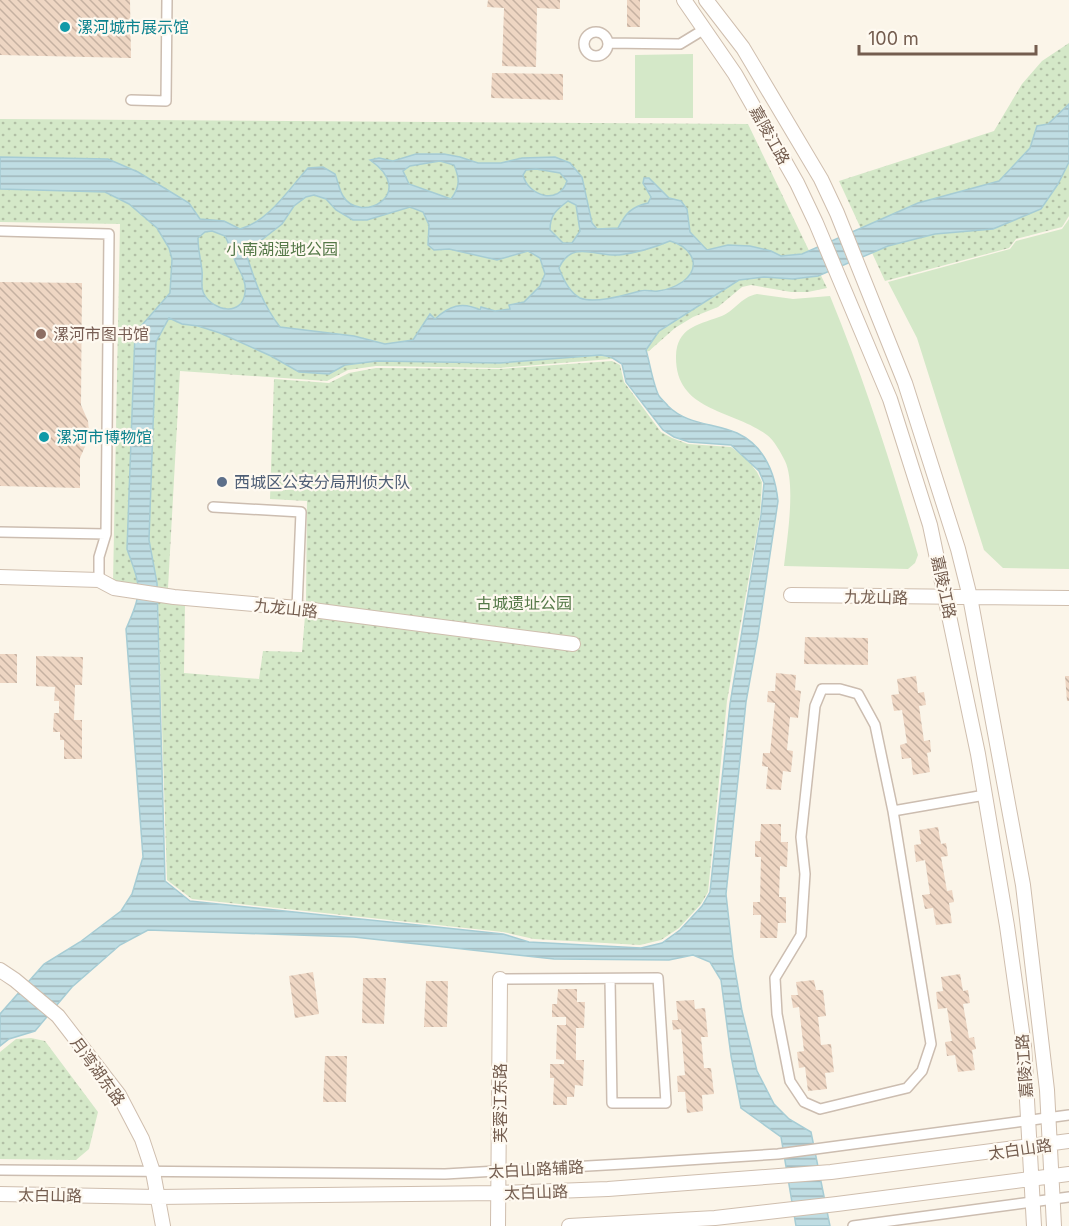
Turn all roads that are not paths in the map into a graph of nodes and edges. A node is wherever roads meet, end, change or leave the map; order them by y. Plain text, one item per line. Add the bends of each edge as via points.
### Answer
1 (167, 0) edge
2 (684, 0) edge
3 (706, 0) edge
4 (703, 30) junction
5 (609, 43) dead end
6 (131, 100) dead end
7 (0, 231) edge
8 (213, 507) dead end
9 (0, 532) edge
10 (106, 534) junction
11 (0, 577) edge
12 (99, 580) junction
13 (790, 595) dead end
14 (946, 597) junction
15 (970, 597) junction
16 (1069, 598) edge
17 (297, 609) junction
18 (573, 644) dead end
19 (985, 795) junction
20 (893, 811) junction
21 (0, 970) edge
22 (500, 979) joint
23 (610, 979) junction
24 (1069, 1115) edge
25 (1049, 1119) junction
26 (1028, 1122) junction
27 (1069, 1142) edge
28 (1050, 1145) junction
29 (1029, 1148) junction
30 (0, 1170) edge
31 (500, 1171) junction
32 (153, 1172) junction
33 (1069, 1174) edge
34 (1051, 1177) junction
35 (1031, 1179) junction
36 (499, 1193) junction
37 (0, 1194) edge
38 (158, 1197) junction
39 (1069, 1197) edge
40 (1052, 1200) junction
41 (1033, 1203) junction
42 (164, 1226) edge
43 (498, 1226) edge
44 (569, 1226) edge
45 (853, 1226) edge
46 (1034, 1226) edge
47 (1053, 1226) edge

1 - 6 street via 166,101
2 - 4 street, 嘉陵江路
3 - 15 street, 嘉陵江路 via 743,48 821,179 839,219 905,383
4 - 5 street via 680,44
4 - 14 street, 嘉陵江路 via 735,74 797,183 842,282 890,399 930,525
7 - 10 street via 109,234
8 - 17 street via 301,512
9 - 10 street
10 - 12 street via 99,557
11 - 12 street, 九龙山路
12 - 17 street, 九龙山路 via 114,588 174,597
13 - 14 street, 九龙山路
14 - 15 street, 九龙山路
14 - 19 street, 嘉陵江路
15 - 16 street, 九龙山路
15 - 25 street, 嘉陵江路 via 1023,885
17 - 18 street, 九龙山路
19 - 20 street
19 - 26 street, 嘉陵江路 via 1024,1046
20 - 20 street via 875,726 858,694 822,689 815,706 801,837 805,874 801,935 775,978 777,1014 790,1081 804,1102 820,1109 907,1088 922,1071 931,1044
21 - 32 street, 月湾湖东路 via 58,1016 118,1095 142,1139
22 - 23 street
22 - 31 street, 芙蓉江东路
23 - 23 street via 658,978 666,1103 612,1103
24 - 25 street, 太白山路辅路
25 - 26 street, 太白山路辅路
25 - 28 street, 嘉陵江路
26 - 29 street, 嘉陵江路
26 - 31 street, 太白山路辅路 via 778,1154
27 - 28 street, 太白山路
28 - 29 street, 太白山路
28 - 34 street, 嘉陵江路
29 - 35 street, 嘉陵江路
29 - 36 street, 太白山路 via 782,1177
30 - 32 street, 太白山路辅路
31 - 32 street, 太白山路辅路
31 - 36 street, 芙蓉江东路
32 - 38 street, 月湾湖东路
33 - 34 street, 太白山路
34 - 35 street, 太白山路
34 - 40 street, 嘉陵江路
35 - 41 street, 嘉陵江路
35 - 44 street, 太白山路 via 715,1218
36 - 38 street, 太白山路
36 - 43 street, 芙蓉江东路
37 - 38 street, 太白山路
38 - 42 street, 月湾湖东路
39 - 40 street
40 - 41 street
40 - 47 street, 嘉陵江路
41 - 45 street
41 - 46 street, 嘉陵江路

